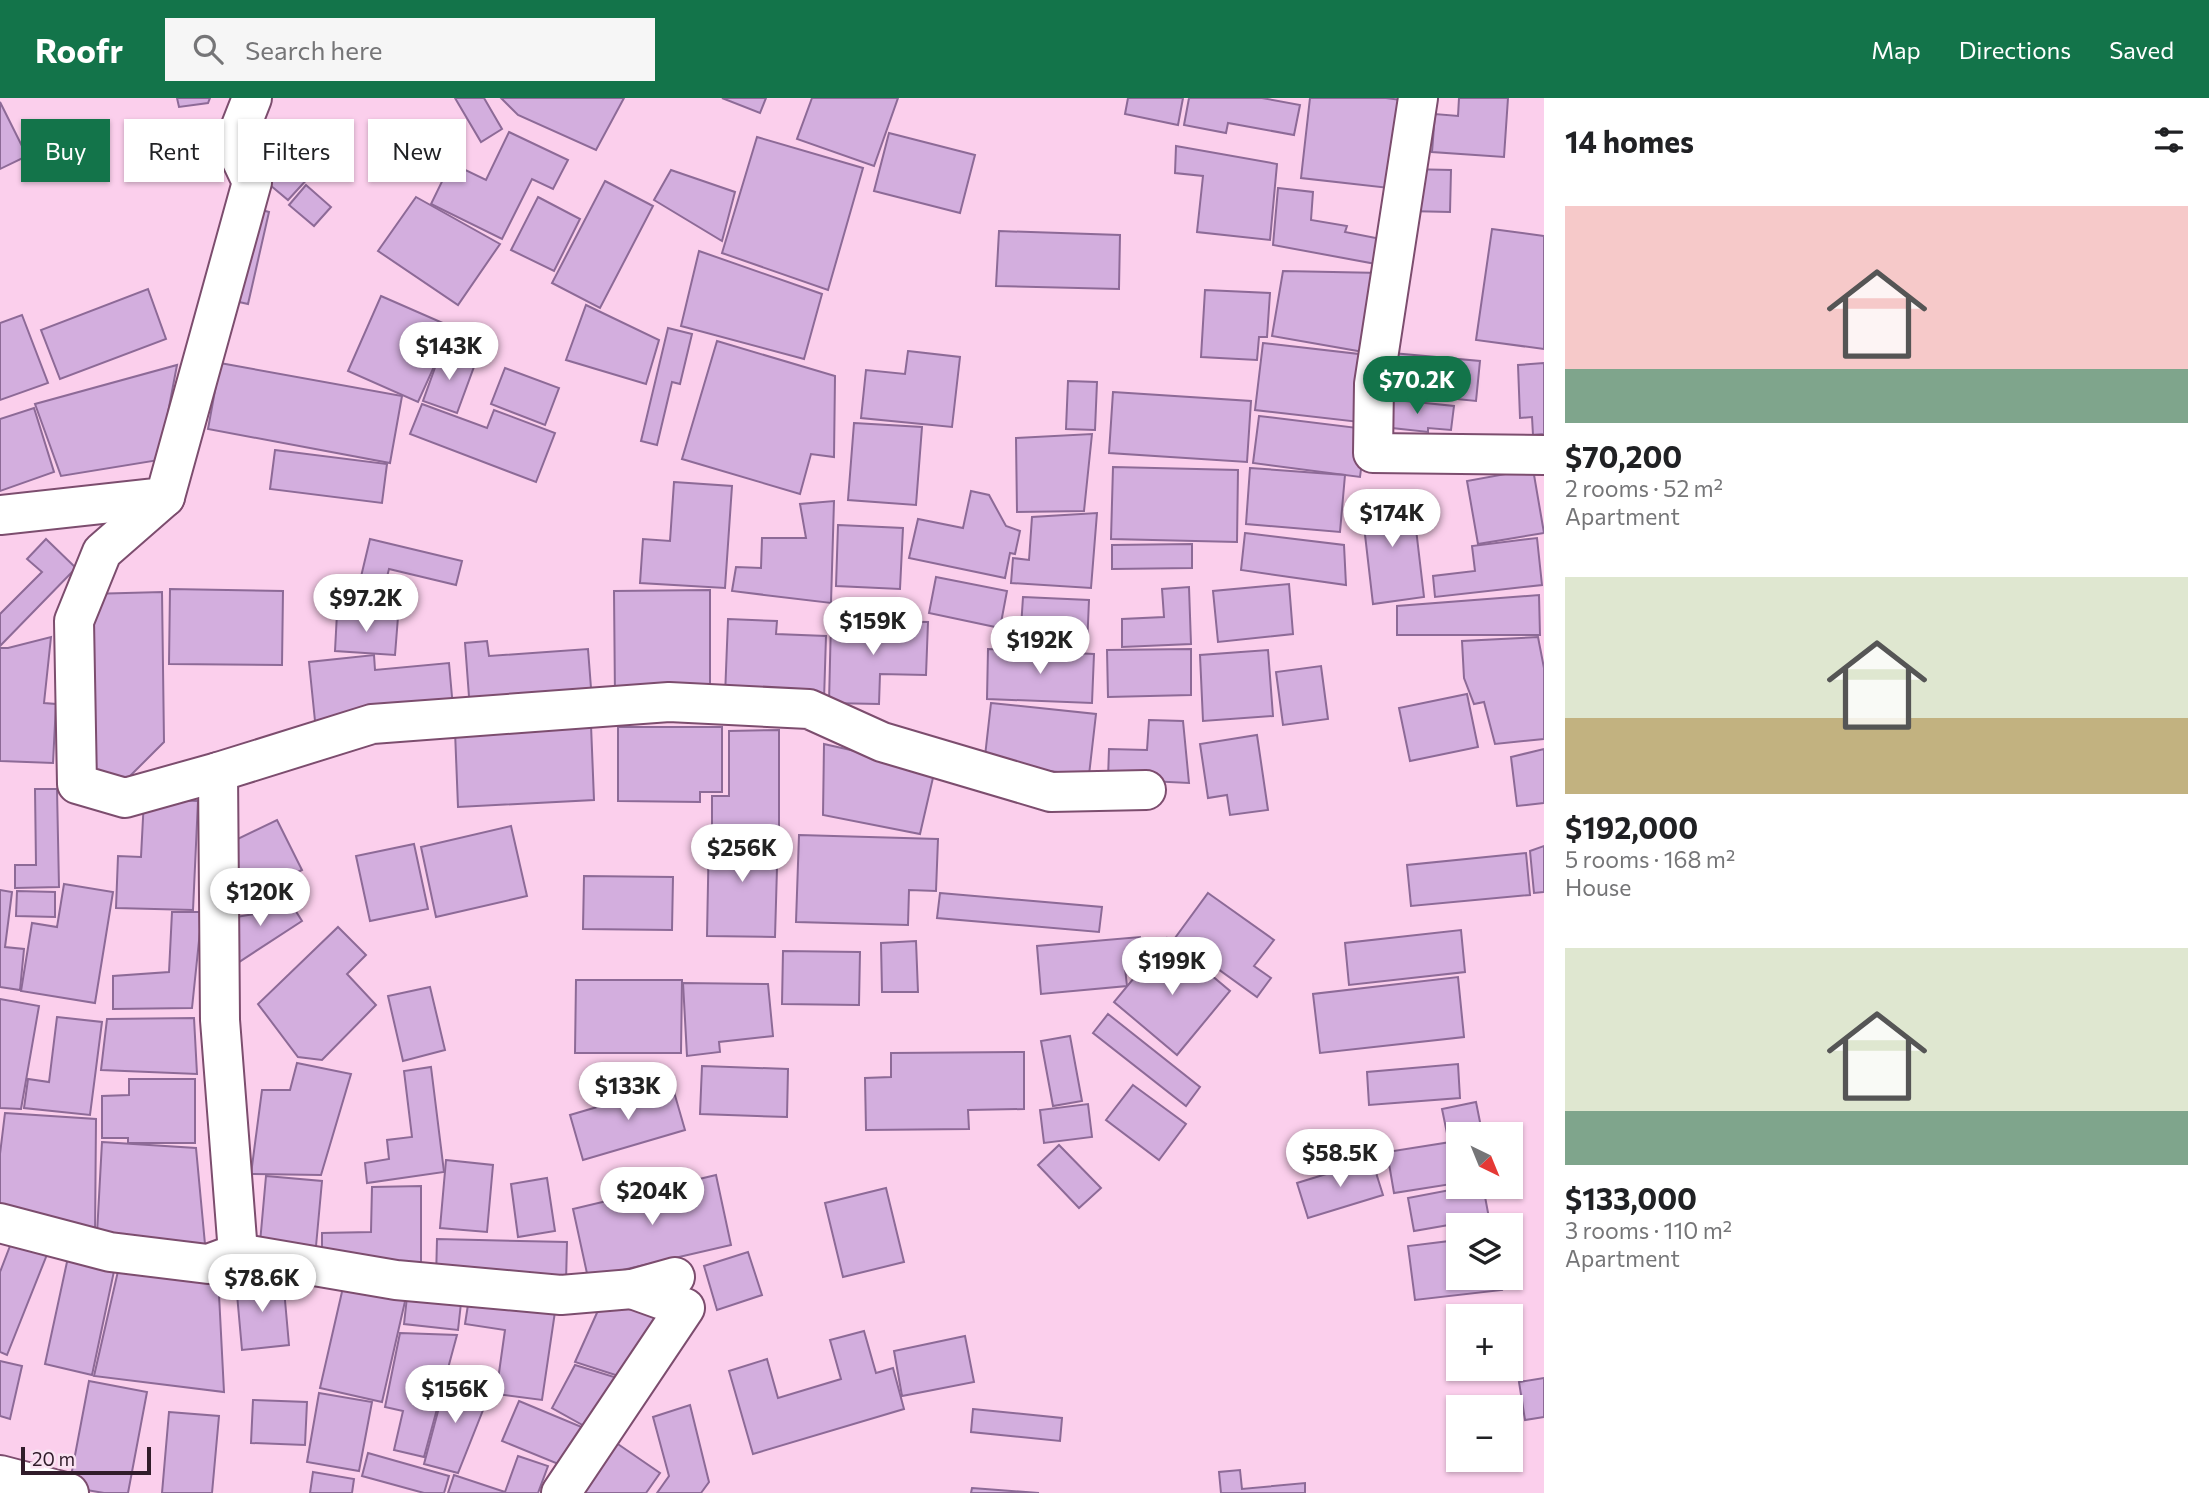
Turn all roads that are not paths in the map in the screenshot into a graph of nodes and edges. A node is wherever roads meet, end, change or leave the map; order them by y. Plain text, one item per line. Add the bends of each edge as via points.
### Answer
1 (251, 98) edge
2 (1418, 98) edge
3 (1544, 455) edge
4 (164, 497) junction
5 (0, 515) edge
6 (218, 772) junction
7 (1146, 790) dead end
8 (0, 1223) edge
9 (238, 1253) junction
10 (676, 1277) dead end
11 (632, 1289) junction
12 (0, 1475) edge
13 (69, 1493) edge
14 (561, 1493) edge

1 - 4 street via 234,144 252,182
2 - 3 street via 1374,384 1373,453
4 - 5 street
4 - 6 street via 102,552 74,621 77,784 125,798
6 - 7 street via 372,724 669,702 809,709 882,742 1051,792
6 - 9 street via 220,1020
8 - 9 street via 123,1254 208,1264
9 - 11 street via 410,1282 561,1295
10 - 11 street
11 - 14 street via 685,1308
12 - 13 street

